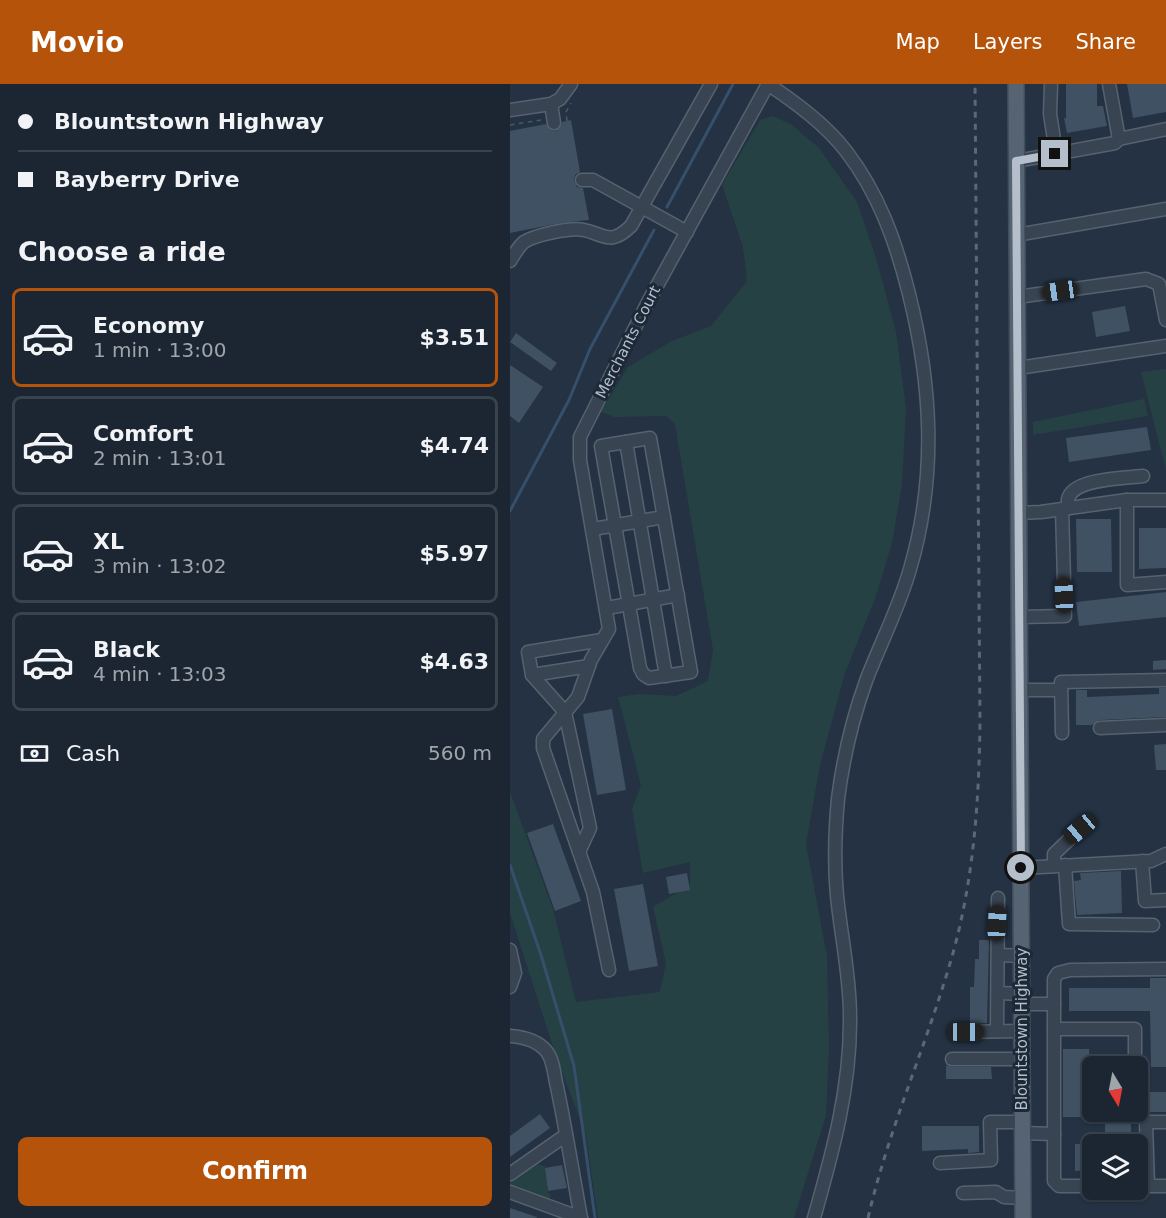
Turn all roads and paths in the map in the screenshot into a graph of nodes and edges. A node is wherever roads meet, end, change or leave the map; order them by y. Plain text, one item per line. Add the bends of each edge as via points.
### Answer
1 (571, 84) edge
2 (768, 84) edge
3 (1016, 84) edge
4 (1051, 84) edge
5 (1109, 84) edge
6 (709, 85) edge
7 (551, 104) junction
8 (510, 111) edge
9 (560, 119) joint
10 (510, 125) edge
11 (1166, 129) edge
12 (1119, 139) junction
13 (1055, 146) junction
14 (1016, 157) junction
15 (582, 180) dead end
16 (641, 208) junction
17 (1166, 209) edge
18 (687, 232) junction
19 (1016, 235) junction
20 (510, 261) edge
21 (1017, 297) junction
22 (1166, 320) edge
23 (1166, 346) edge
24 (1018, 368) junction
25 (626, 442) junction
26 (1143, 476) dead end
27 (1127, 500) junction
28 (1166, 500) edge
29 (1065, 509) junction
30 (1019, 513) junction
31 (664, 518) junction
32 (640, 521) junction
33 (615, 526) junction
34 (593, 529) junction
35 (1166, 582) edge
36 (678, 595) junction
37 (653, 599) junction
38 (628, 604) junction
39 (607, 608) junction
40 (1020, 617) junction
41 (602, 640) junction
42 (589, 666) junction
43 (532, 675) junction
44 (666, 676) junction
45 (1166, 680) edge
46 (1020, 690) junction
47 (1061, 690) junction
48 (566, 712) junction
49 (1166, 725) edge
50 (1100, 728) dead end
51 (1062, 733) dead end
52 (590, 828) junction
53 (1080, 829) dead end
54 (572, 831) junction
55 (579, 852) junction
56 (1166, 854) edge
57 (1142, 861) junction
58 (1060, 866) junction
59 (1021, 868) junction
60 (998, 898) dead end
61 (1166, 900) edge
62 (1153, 924) dead end
63 (510, 950) edge
64 (998, 955) junction
65 (1022, 956) junction
66 (1166, 969) edge
67 (609, 970) dead end
68 (510, 987) edge
69 (998, 993) junction
70 (1022, 999) junction
71 (1054, 1004) junction
72 (1054, 1029) junction
73 (998, 1031) junction
74 (1022, 1031) junction
75 (966, 1032) dead end
76 (510, 1036) edge
77 (1135, 1056) edge
78 (952, 1059) dead end
79 (1022, 1059) junction
80 (1166, 1122) edge
81 (1023, 1128) junction
82 (1054, 1134) junction
83 (1145, 1134) edge
84 (566, 1135) junction
85 (940, 1162) dead end
86 (510, 1174) edge
87 (1166, 1185) edge
88 (1082, 1186) edge
89 (1148, 1186) edge
90 (510, 1192) edge
91 (963, 1193) dead end
92 (1023, 1198) junction
93 (581, 1218) edge
94 (814, 1218) edge
95 (1023, 1218) edge

1 - 7 street
2 - 18 street, Merchants Court
2 - 94 street via 795,102 845,150 884,215 921,344 929,419 927,475 915,550 896,610 866,680 841,776 835,859 849,987 849,1054 840,1124
3 - 14 main road, Blountstown Highway
4 - 13 street
5 - 12 street
6 - 16 street
7 - 8 street
7 - 9 street
9 - 10 path
11 - 12 street
12 - 13 street via 1113,136
12 - 14 street via 1114,143
13 - 14 street
14 - 19 main road, Blountstown Highway
15 - 16 street via 593,180
16 - 18 street
16 - 20 street via 623,234 602,237 573,229 534,237 522,244
17 - 19 street
18 - 34 street, Merchants Court via 580,437 580,460
19 - 21 main road, Blountstown Highway
21 - 22 street via 1146,279 1160,284
21 - 24 main road, Blountstown Highway
23 - 24 street
24 - 30 main road, Blountstown Highway
25 - 31 street via 650,438
25 - 32 street
25 - 33 street via 601,446
26 - 29 street via 1075,488
27 - 28 street
27 - 29 street
27 - 35 street via 1127,585
29 - 30 street
29 - 40 street via 1065,616
30 - 40 main road, Blountstown Highway
31 - 32 street
31 - 36 street
32 - 33 street
32 - 37 street
33 - 34 street
33 - 38 street
34 - 39 street, Merchants Court
36 - 37 street
36 - 44 street via 691,672
37 - 38 street
37 - 44 street
38 - 39 street
38 - 44 street via 643,674 649,678
39 - 41 street, Merchants Court via 609,629
40 - 46 main road, Blountstown Highway
41 - 42 street
41 - 43 street via 528,652
42 - 43 street
42 - 48 street via 578,697
43 - 48 street
45 - 47 street via 1061,682
46 - 47 street
46 - 59 main road, Blountstown Highway
47 - 51 street
48 - 52 street
48 - 54 street via 543,739 543,748
49 - 50 street
52 - 54 street
52 - 55 street
53 - 58 street via 1054,854
54 - 55 street
55 - 67 street via 593,892
56 - 57 street
57 - 58 street
57 - 61 street via 1145,901
58 - 59 street
58 - 62 street via 1069,924
59 - 65 main road, Blountstown Highway
60 - 64 street
63 - 68 street via 515,973
64 - 65 street
64 - 69 street
65 - 70 main road, Blountstown Highway
66 - 71 street via 1065,970 1054,979
69 - 70 street
69 - 73 street
70 - 71 street
70 - 74 main road, Blountstown Highway
71 - 72 street
72 - 77 street via 1135,1029
72 - 82 street
73 - 74 street
73 - 75 street
74 - 79 main road, Blountstown Highway
76 - 84 street via 531,1040 551,1059
78 - 79 street
79 - 81 main road, Blountstown Highway
80 - 83 street via 1146,1122
81 - 82 street
81 - 85 street via 990,1122 991,1160
81 - 92 main road, Blountstown Highway
82 - 88 street via 1055,1183
84 - 86 street
84 - 93 street
87 - 89 street
90 - 93 street
91 - 92 street via 996,1192 1004,1197
92 - 95 main road, Blountstown Highway

